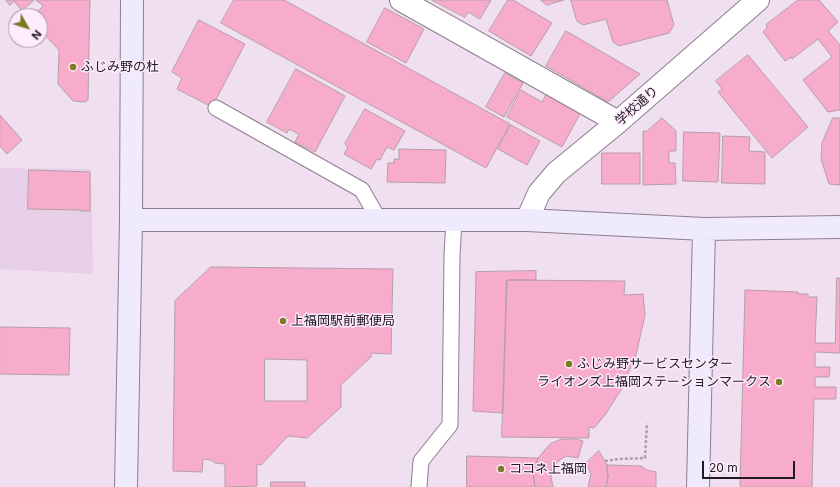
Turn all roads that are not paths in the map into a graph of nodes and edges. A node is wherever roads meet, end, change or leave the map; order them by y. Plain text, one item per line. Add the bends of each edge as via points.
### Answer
1 (132, 0) edge
2 (401, 0) edge
3 (758, 0) edge
4 (216, 108) dead end
5 (618, 122) junction
6 (131, 220) junction
7 (379, 220) junction
8 (454, 220) junction
9 (527, 220) junction
10 (840, 227) edge
11 (704, 229) junction
12 (126, 487) edge
13 (419, 487) edge
14 (698, 487) edge

1 - 6 street
2 - 5 street
3 - 5 street, 学校通り
4 - 7 lane via 362,190
5 - 9 street, 学校通り via 556,173 539,193
6 - 7 street
6 - 12 street
7 - 8 street
8 - 9 street
8 - 13 lane via 450,425 421,461
9 - 11 street
10 - 11 street
11 - 14 street

